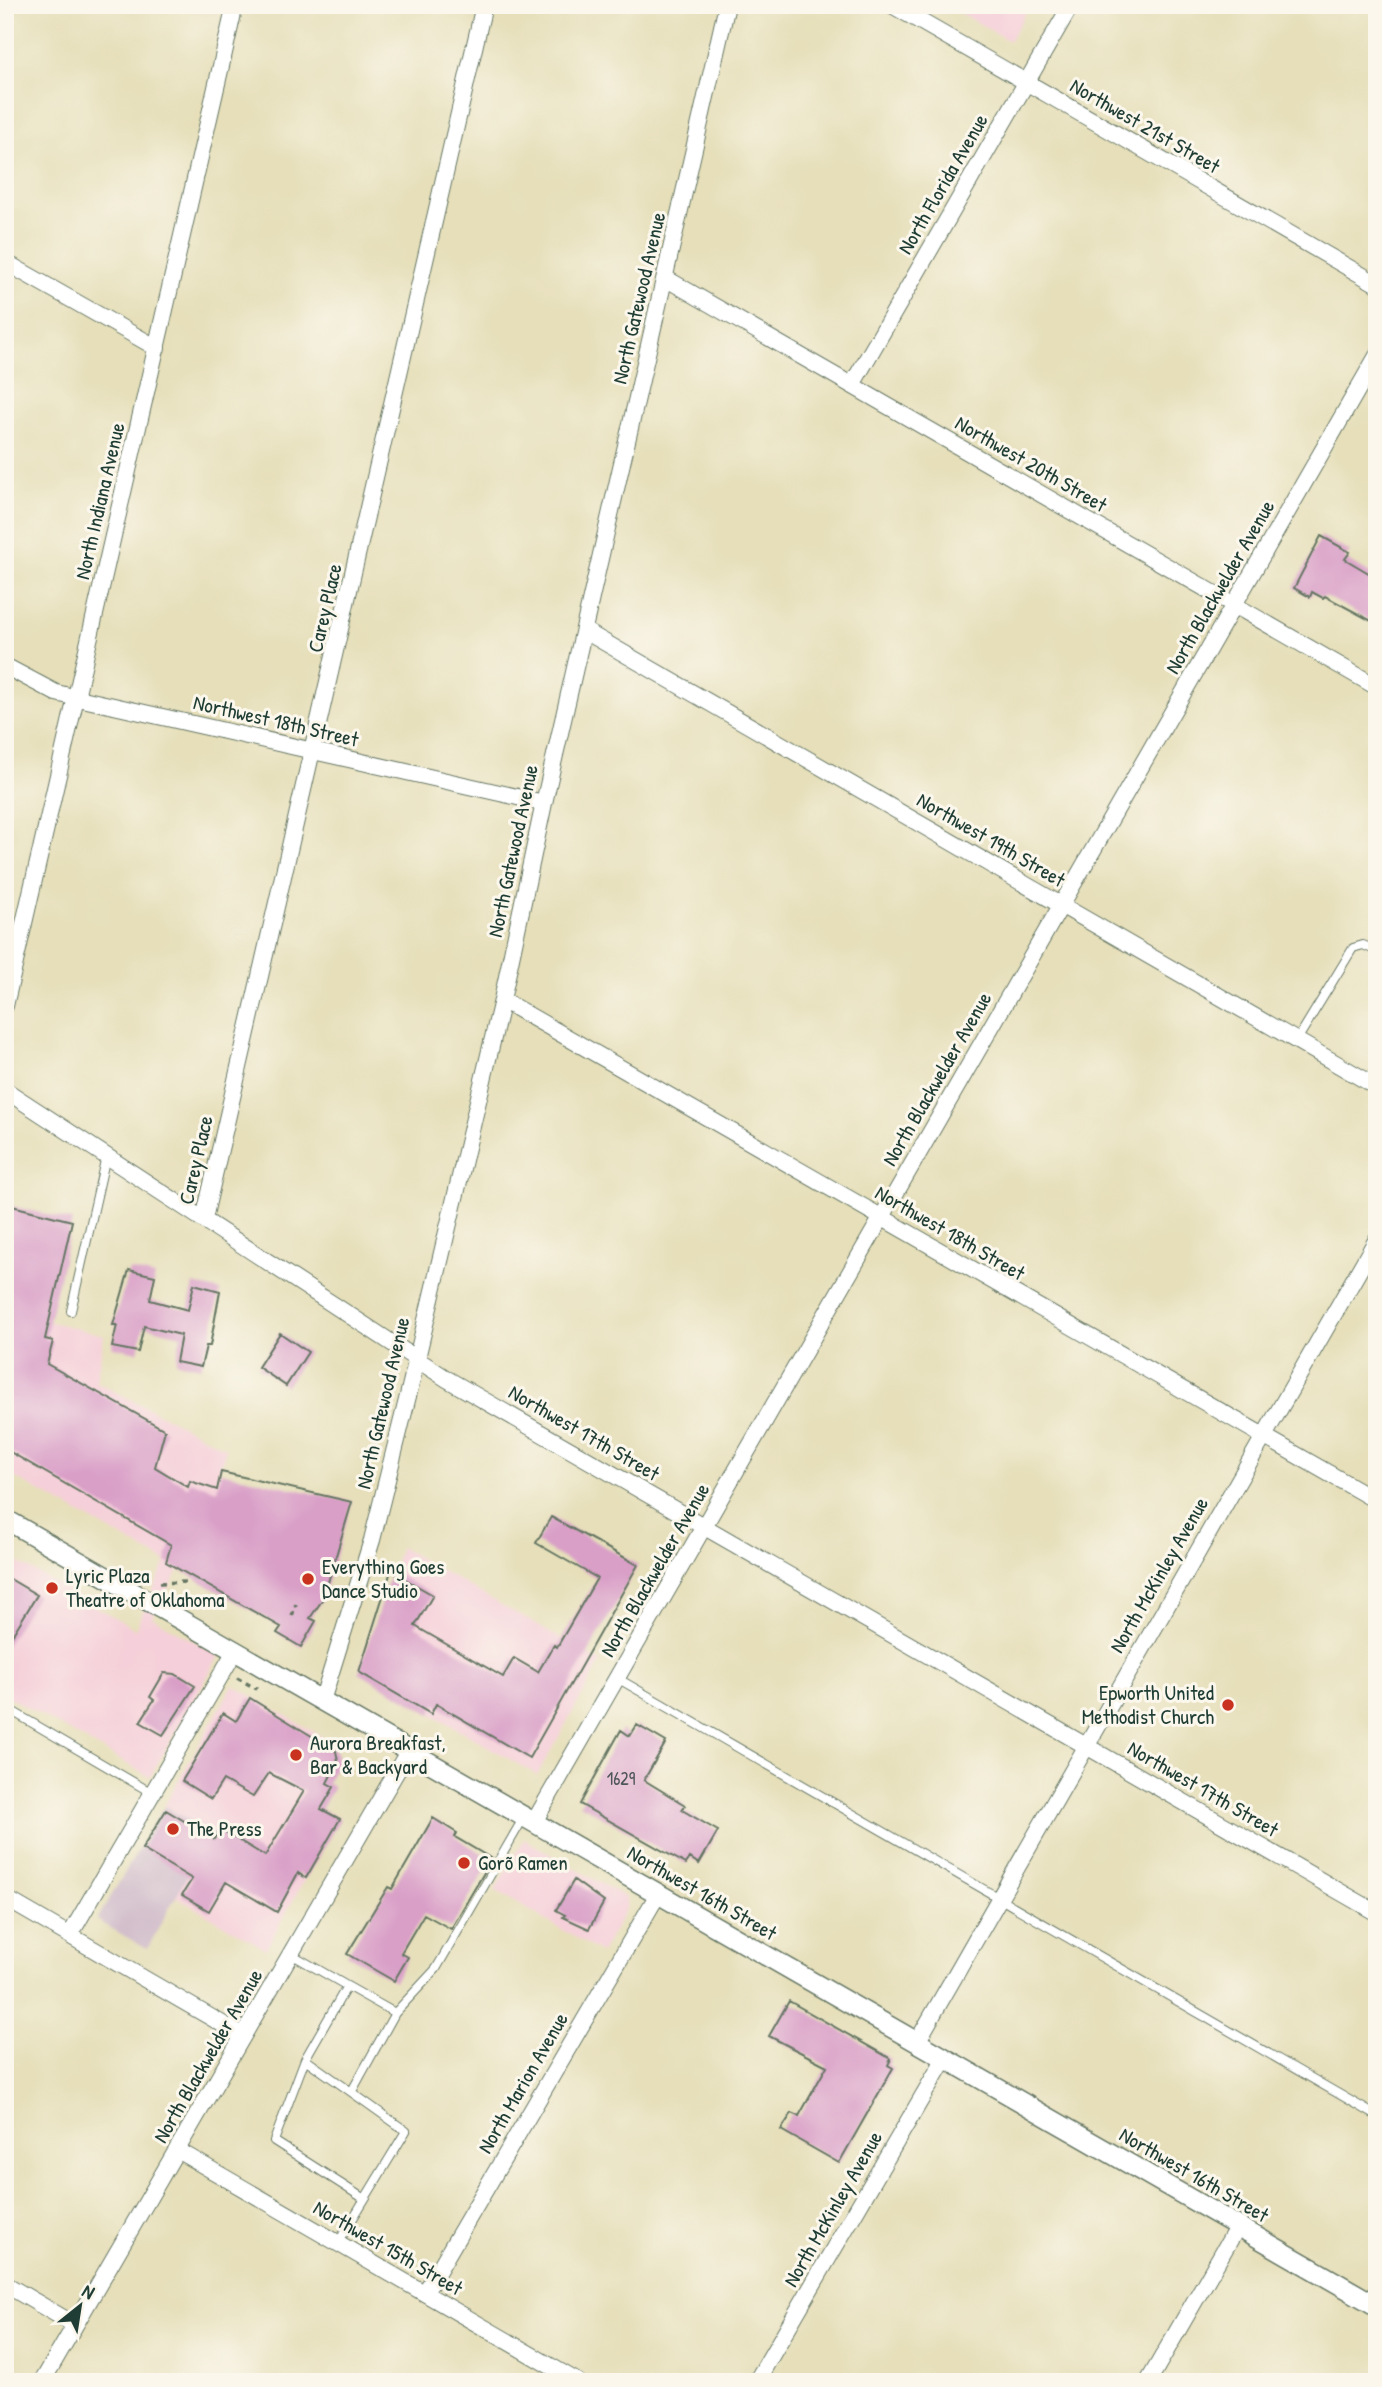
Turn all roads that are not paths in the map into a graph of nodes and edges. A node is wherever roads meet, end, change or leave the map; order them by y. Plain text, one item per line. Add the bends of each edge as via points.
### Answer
1 (235, 5) edge
2 (484, 5) edge
3 (727, 5) edge
4 (892, 5) edge
5 (1071, 5) edge
6 (1026, 82) junction
7 (5, 262) edge
8 (665, 278) junction
9 (1377, 284) edge
10 (157, 348) junction
11 (1377, 356) edge
12 (852, 385) junction
13 (1234, 605) junction
14 (585, 631) junction
15 (5, 666) edge
16 (1377, 687) edge
17 (76, 698) junction
18 (314, 751) junction
19 (544, 803) junction
20 (1061, 905) junction
21 (1377, 951) edge
22 (502, 1000) junction
23 (5, 1006) edge
24 (1297, 1040) junction
25 (1377, 1087) edge
26 (5, 1090) edge
27 (106, 1156) junction
28 (882, 1218) junction
29 (204, 1219) junction
30 (1377, 1239) edge
31 (71, 1311) dead end
32 (416, 1357) junction
33 (1263, 1436) junction
34 (1377, 1501) edge
35 (5, 1520) edge
36 (704, 1527) junction
37 (235, 1651) junction
38 (617, 1678) junction
39 (322, 1701) junction
40 (5, 1707) edge
41 (1085, 1746) junction
42 (409, 1751) junction
43 (152, 1793) junction
44 (529, 1820) junction
45 (658, 1894) junction
46 (5, 1898) edge
47 (997, 1898) junction
48 (1377, 1913) edge
49 (70, 1935) junction
50 (291, 1954) junction
51 (347, 1986) junction
52 (396, 2013) junction
53 (243, 2036) junction
54 (917, 2042) junction
55 (945, 2058) junction
56 (305, 2059) junction
57 (352, 2091) junction
58 (1377, 2116) edge
59 (177, 2150) junction
60 (363, 2198) junction
61 (1238, 2226) junction
62 (338, 2243) junction
63 (5, 2284) edge
64 (425, 2293) junction
65 (1377, 2306) edge
66 (75, 2325) junction
67 (42, 2382) edge
68 (578, 2382) edge
69 (756, 2382) edge
70 (1148, 2382) edge

1 - 10 street, North Indiana Avenue
2 - 18 street, Carey Place
3 - 8 street, North Gatewood Avenue
4 - 6 street, Northwest 21st Street
5 - 6 street, North Florida Avenue
6 - 9 street, Northwest 21st Street
6 - 12 street, North Florida Avenue
7 - 10 street
8 - 12 street, Northwest 20th Street
8 - 14 street, North Gatewood Avenue
10 - 17 street, North Indiana Avenue
11 - 13 street, North Blackwelder Avenue
12 - 13 street, Northwest 20th Street
13 - 16 street, Northwest 20th Street
13 - 20 street, North Blackwelder Avenue
14 - 19 street, North Gatewood Avenue
14 - 20 street, Northwest 19th Street
15 - 17 street, Northwest 18th Street via 56,693
17 - 18 street, Northwest 18th Street
17 - 23 street, North Indiana Avenue
18 - 19 street, Northwest 18th Street
18 - 29 street, Carey Place
19 - 22 street, North Gatewood Avenue
20 - 24 street, Northwest 19th Street
20 - 28 street, North Blackwelder Avenue
21 - 24 lane via 1363,945 1353,948
22 - 28 street, Northwest 18th Street
22 - 32 street, North Gatewood Avenue
24 - 25 street, Northwest 19th Street
26 - 27 street, Northwest 17th Street
27 - 29 street, Northwest 17th Street
27 - 31 lane
28 - 33 street, Northwest 18th Street
28 - 36 street, North Blackwelder Avenue
29 - 32 street, Northwest 17th Street
30 - 33 street, North McKinley Avenue
32 - 36 street, Northwest 17th Street
32 - 39 street, North Gatewood Avenue via 375,1528
33 - 34 street, Northwest 18th Street
33 - 41 street, North McKinley Avenue
35 - 37 street, Northwest 16th Street
36 - 38 street, North Blackwelder Avenue
36 - 41 street, Northwest 17th Street
37 - 39 street, Northwest 16th Street
37 - 43 street
38 - 44 street, North Blackwelder Avenue
38 - 47 lane
39 - 42 street, Northwest 16th Street
40 - 43 lane
41 - 47 street, North McKinley Avenue
41 - 48 street, Northwest 17th Street
42 - 44 street, Northwest 16th Street
42 - 50 street, North Blackwelder Avenue
43 - 49 street
44 - 45 street, Northwest 16th Street
44 - 52 lane via 436,1969
45 - 54 street, Northwest 16th Street
45 - 64 street, North Marion Avenue
46 - 49 street
47 - 54 street, North McKinley Avenue
47 - 58 lane
49 - 53 street
50 - 51 lane
50 - 53 street, North Blackwelder Avenue
51 - 52 lane
51 - 56 lane
52 - 57 lane
53 - 59 street, North Blackwelder Avenue
54 - 55 street, Northwest 16th Street
55 - 61 street, Northwest 16th Street
55 - 69 street, North McKinley Avenue
56 - 57 lane
56 - 60 lane via 274,2141
57 - 60 lane via 406,2131
59 - 62 street, Northwest 15th Street
59 - 66 street, North Blackwelder Avenue
60 - 62 lane
61 - 65 street, Northwest 16th Street
61 - 70 street
62 - 64 street, Northwest 15th Street
63 - 66 street
64 - 68 street, Northwest 15th Street
66 - 67 street, North Blackwelder Avenue

